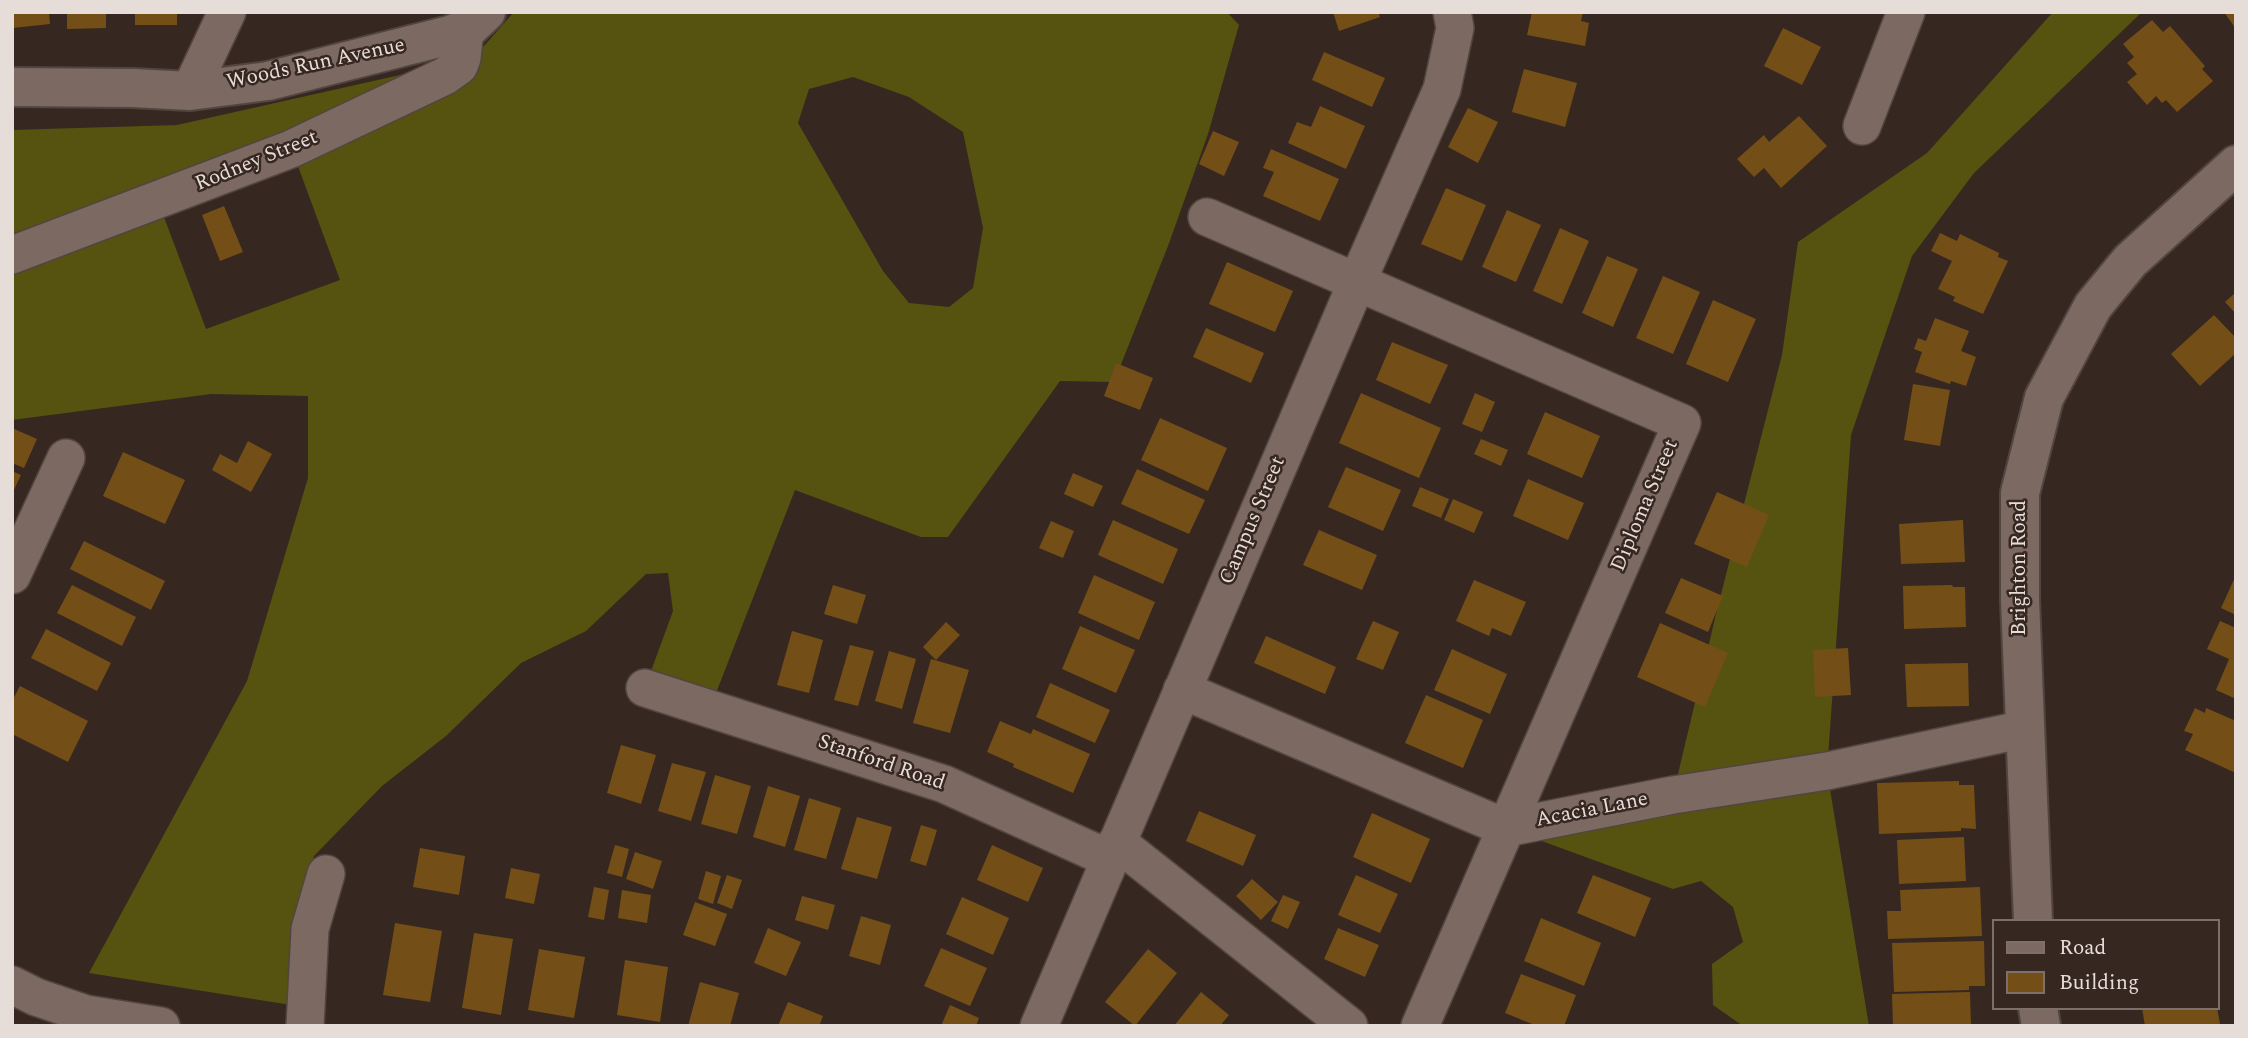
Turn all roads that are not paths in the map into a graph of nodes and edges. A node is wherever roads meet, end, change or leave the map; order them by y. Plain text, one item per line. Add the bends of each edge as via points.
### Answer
1 (227, 12) edge
2 (1452, 12) edge
3 (1906, 12) edge
4 (475, 21) edge
5 (12, 87) edge
6 (190, 91) junction
7 (1862, 126) dead end
8 (2236, 165) edge
9 (1207, 217) dead end
10 (12, 255) edge
11 (1357, 282) junction
12 (66, 458) dead end
13 (12, 575) edge
14 (645, 688) dead end
15 (1182, 690) junction
16 (2025, 729) junction
17 (1506, 828) junction
18 (1113, 851) junction
19 (326, 874) dead end
20 (2033, 919) edge
21 (12, 985) edge
22 (161, 1026) edge
23 (305, 1026) edge
24 (1039, 1026) edge
25 (1349, 1026) edge
26 (1420, 1026) edge

1 - 6 street
2 - 11 street, Campus Street via 1455,28 1442,89
3 - 7 street
4 - 6 street, Woods Run Avenue via 268,81
4 - 10 street, Rodney Street via 459,66 445,76 292,149
5 - 6 street, Woods Run Avenue
8 - 16 street, Brighton Road via 2130,261 2093,306 2044,398 2020,493
9 - 11 street, Diploma Street
11 - 15 street, Campus Street
11 - 17 street, Diploma Street via 1682,423
12 - 13 street
14 - 18 street, Stanford Road via 944,784
15 - 17 street, Acacia Lane
15 - 18 street, Campus Street
16 - 17 street, Acacia Lane via 1827,771
16 - 20 street, Brighton Road
17 - 26 street, Diploma Street
18 - 24 street, Campus Street
18 - 25 street, Stanford Road
19 - 23 street via 310,929
21 - 22 street via 86,1014

